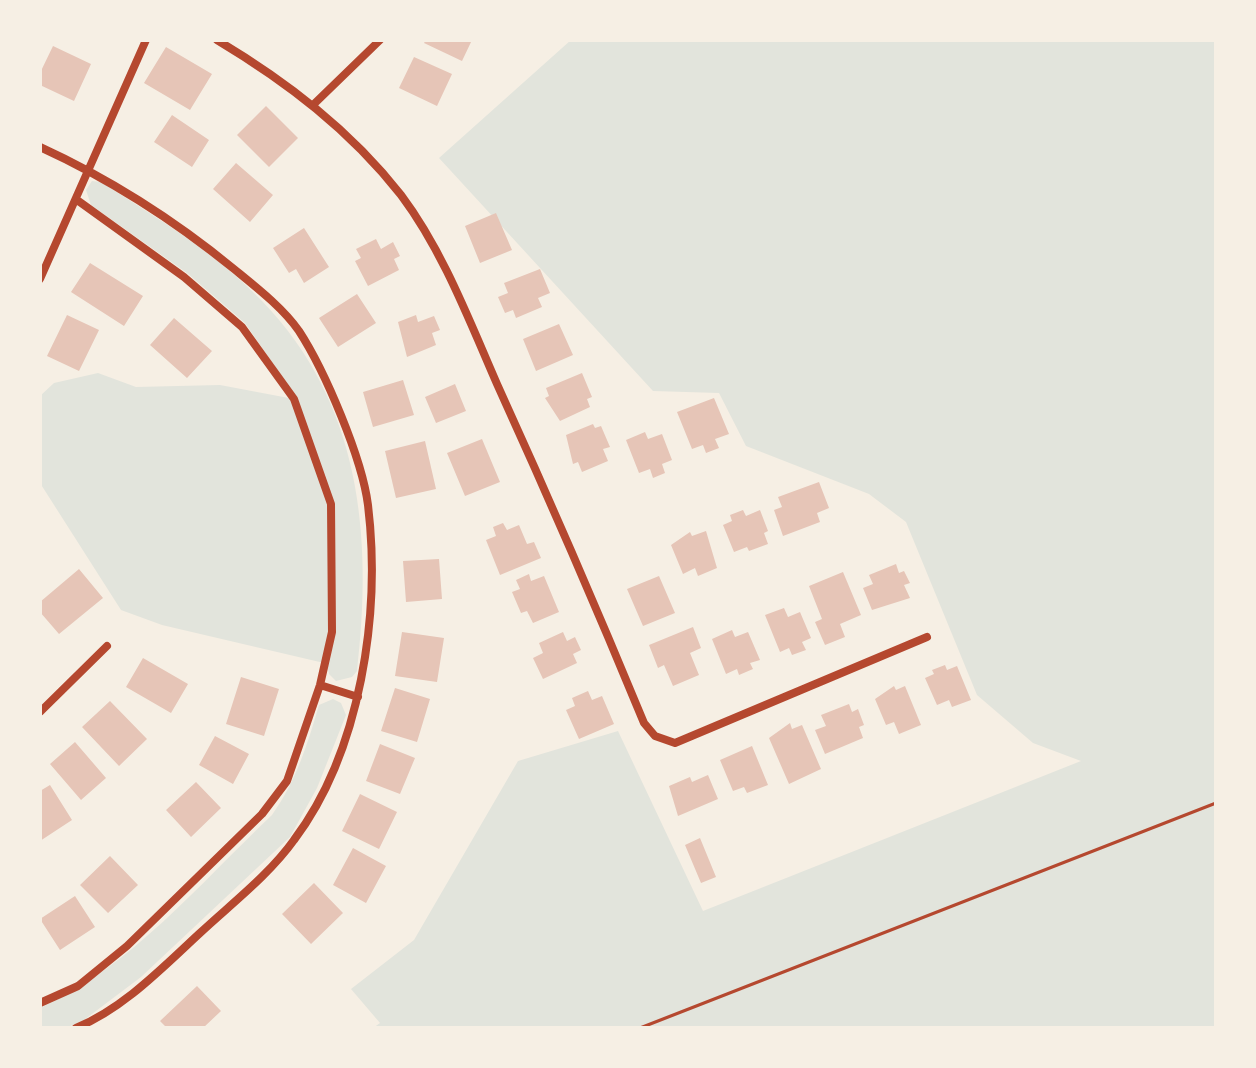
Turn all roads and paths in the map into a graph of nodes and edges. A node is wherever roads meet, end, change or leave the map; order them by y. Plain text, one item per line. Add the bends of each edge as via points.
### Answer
1 (146, 40) edge
2 (217, 40) edge
3 (380, 40) edge
4 (313, 105) junction
5 (40, 147) edge
6 (90, 170) junction
7 (77, 200) junction
8 (40, 279) edge
9 (927, 637) dead end
10 (107, 646) dead end
11 (320, 685) junction
12 (358, 697) junction
13 (40, 712) edge
14 (1216, 803) edge
15 (40, 1003) edge
16 (76, 1028) edge
17 (640, 1028) edge

1 - 6 street
2 - 4 street
3 - 4 street
4 - 9 street via 401,196 446,269 644,723 655,736 675,743
5 - 6 street
6 - 7 street
6 - 12 street via 178,224 256,287 298,331 343,421 368,503 371,602
7 - 8 street
7 - 11 street via 184,277 242,327 294,399 331,504 332,632
10 - 13 street
11 - 12 street
11 - 15 street via 287,781 262,814 127,946 78,986
12 - 16 street via 325,788 294,840 145,985
14 - 17 path

